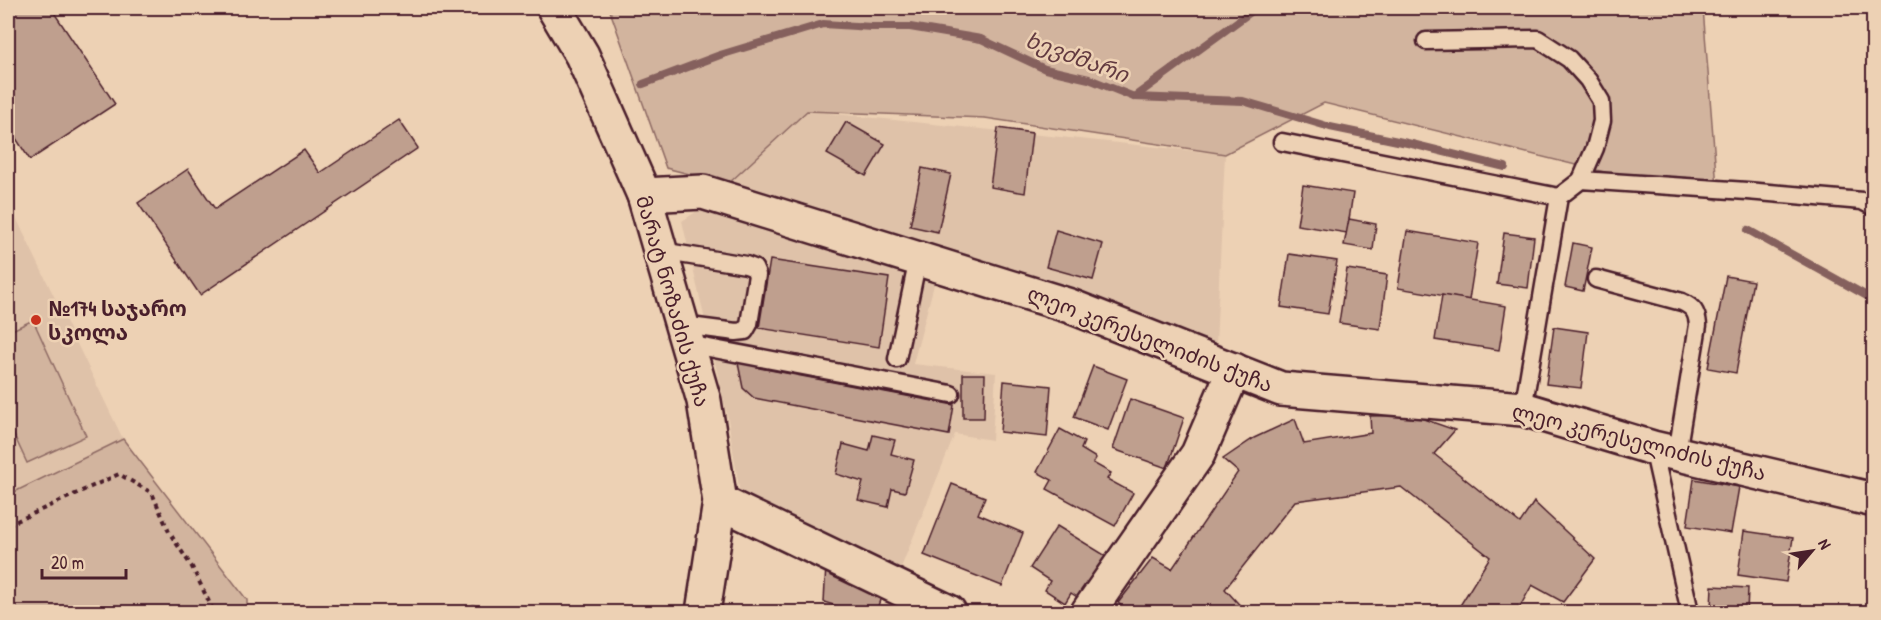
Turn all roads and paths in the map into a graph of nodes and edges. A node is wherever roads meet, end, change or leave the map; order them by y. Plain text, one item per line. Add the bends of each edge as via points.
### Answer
1 (554, 8) edge
2 (1426, 41) dead end
3 (1282, 142) dead end
4 (1581, 180) junction
5 (644, 195) junction
6 (1559, 198) junction
7 (1874, 207) edge
8 (660, 251) junction
9 (918, 259) junction
10 (1596, 279) dead end
11 (685, 335) junction
12 (897, 359) dead end
13 (1234, 370) junction
14 (951, 394) dead end
15 (1523, 408) junction
16 (1665, 450) junction
17 (1874, 500) edge
18 (720, 502) junction
19 (8, 525) edge
20 (214, 612) edge
21 (703, 612) edge
22 (949, 612) edge
23 (1088, 612) edge
24 (1690, 612) edge

1 - 5 street, მარატ ნოზაძის ქუჩა via 582,55
2 - 4 lane via 1538,39 1569,59 1601,101 1602,121
3 - 6 lane
4 - 6 lane
4 - 7 lane via 1862,201
5 - 8 street, მარატ ნოზაძის ქუჩა
5 - 9 street, ლეო კერესელიძის ქუჩა via 703,192
6 - 15 lane
8 - 11 street, მარატ ნოზაძის ქუჩა
8 - 11 lane via 746,265 754,268 757,275 745,331
9 - 12 lane
9 - 13 street, ლეო კერესელიძის ქუჩა via 1070,306
10 - 16 lane via 1682,302 1697,315 1698,325
11 - 14 lane
11 - 18 street, მარატ ნოზაძის ქუჩა via 704,400
13 - 15 street, ლეო კერესელიძის ქუჩა via 1281,389
13 - 23 street via 1198,454
15 - 16 street, ლეო კერესელიძის ქუჩა
16 - 17 street, ლეო კერესელიძის ქუჩა
16 - 24 lane
18 - 21 street, მარატ ნოზაძის ქუჩა
18 - 22 street
19 - 20 path via 119,474 152,494

